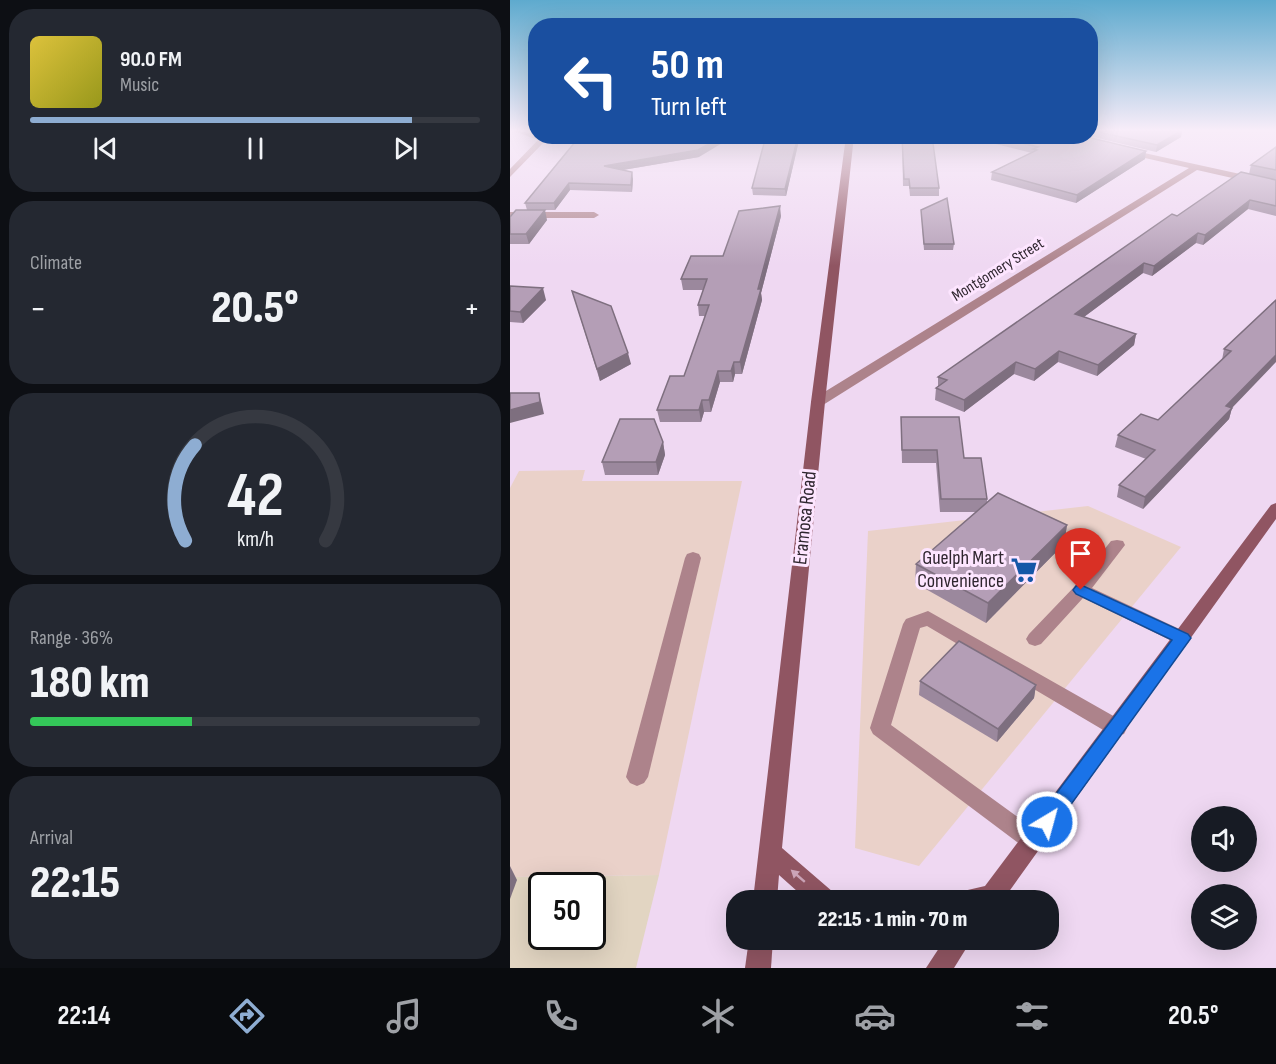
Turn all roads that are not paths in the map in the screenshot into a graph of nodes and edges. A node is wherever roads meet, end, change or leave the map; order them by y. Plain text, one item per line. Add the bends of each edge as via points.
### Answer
1 (845, 176) edge
2 (1181, 176) edge
3 (1237, 176) edge
4 (1276, 185) edge
5 (510, 215) edge
6 (594, 215) dead end
7 (818, 402) junction
8 (1276, 508) edge
9 (1117, 545) dead end
10 (693, 558) dead end
11 (1081, 590) junction
12 (1182, 638) junction
13 (1035, 639) dead end
14 (1118, 728) junction
15 (637, 777) dead end
16 (1033, 841) junction
17 (770, 852) junction
18 (766, 890) edge
19 (814, 890) edge
20 (996, 890) edge
21 (760, 950) edge
22 (952, 950) edge
23 (758, 968) edge
24 (939, 968) edge

1 - 7 main road, Eramosa Road
2 - 7 street, Montgomery Street
3 - 4 street
5 - 6 street
7 - 17 main road, Eramosa Road
8 - 12 main road
9 - 11 street
10 - 15 street
11 - 12 street
11 - 13 street
12 - 14 main road
14 - 16 main road
14 - 16 street via 928,618 912,624 880,728
16 - 20 main road
17 - 18 main road, Eramosa Road
19 -> 17 main road
21 - 23 main road
22 - 24 main road

